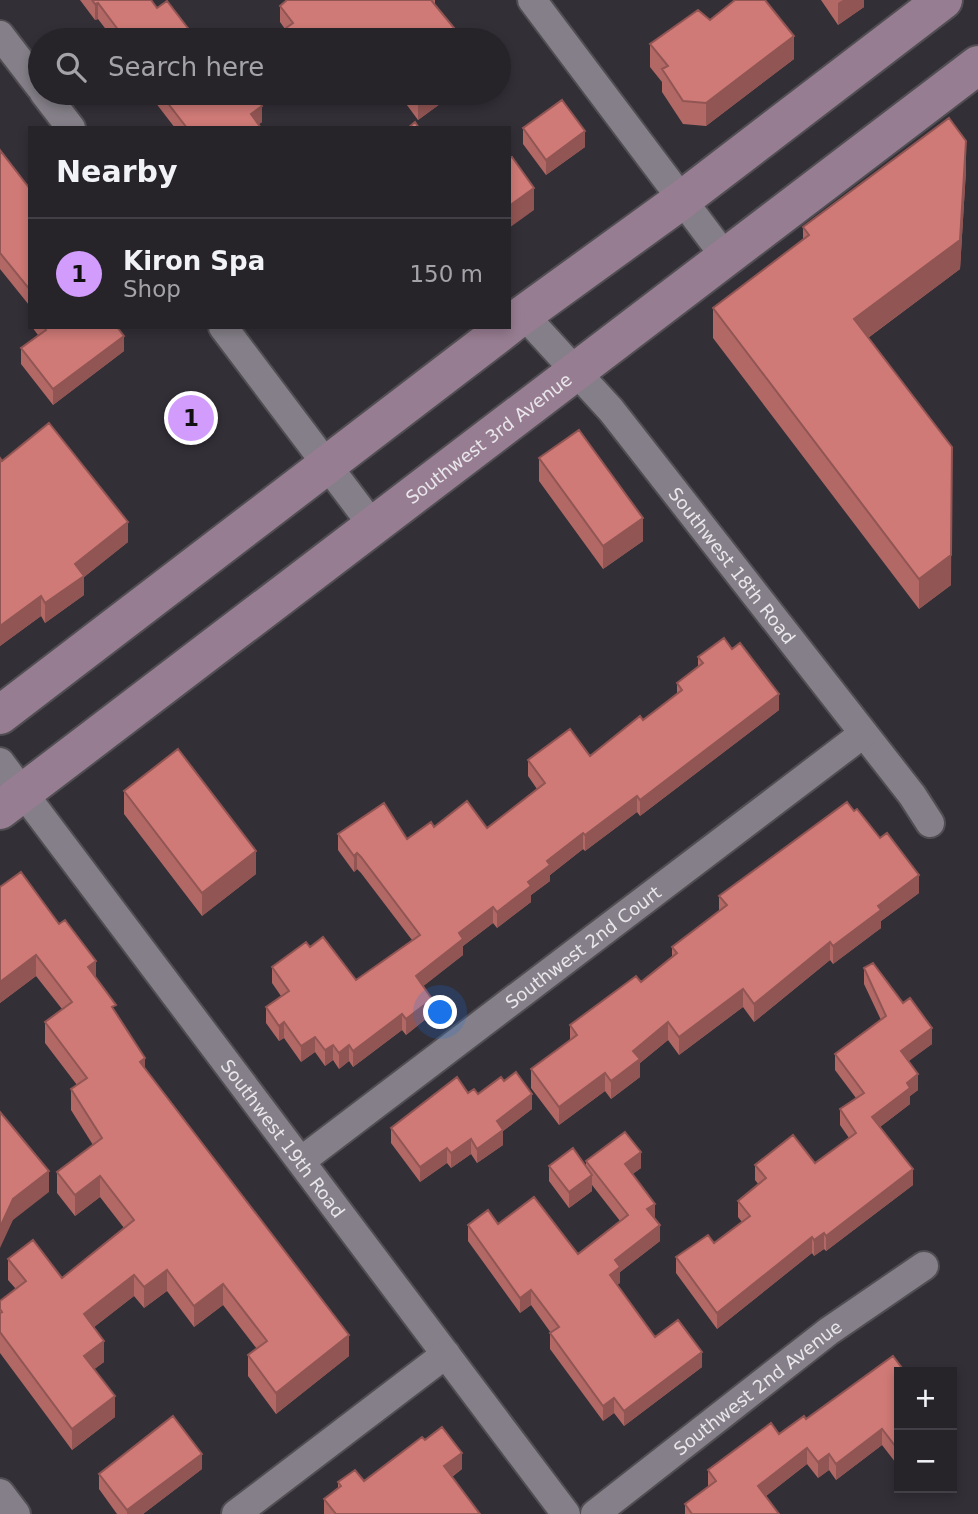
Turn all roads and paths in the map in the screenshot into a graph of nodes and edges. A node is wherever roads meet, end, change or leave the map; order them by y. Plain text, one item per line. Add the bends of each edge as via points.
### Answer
1 (531, 0) edge
2 (943, 0) edge
3 (0, 35) edge
4 (978, 65) edge
5 (28, 71) edge
6 (53, 105) edge
7 (69, 126) edge
8 (683, 199) junction
9 (726, 258) junction
10 (513, 322) edge
11 (224, 329) edge
12 (504, 329) edge
13 (575, 372) junction
14 (326, 465) junction
15 (373, 526) junction
16 (0, 715) edge
17 (863, 734) junction
18 (0, 762) edge
19 (12, 801) edge
20 (930, 823) dead end
21 (301, 1161) junction
22 (924, 1266) dead end
23 (446, 1354) junction
24 (0, 1493) edge
25 (16, 1514) edge
26 (236, 1514) edge
27 (566, 1514) edge
28 (595, 1514) edge

1 - 8 street
2 - 8 main road
3 - 5 street
4 - 9 main road, Southwest 3rd Avenue
6 - 7 street
8 - 9 street
8 - 10 main road
9 - 13 main road, Southwest 3rd Avenue
10 - 13 street, Southwest 18th Road
11 - 14 street
12 - 14 main road
13 - 15 main road, Southwest 3rd Avenue
13 - 17 street, Southwest 18th Road via 625,428
14 - 15 street
14 - 16 main road
15 - 19 main road, Southwest 3rd Avenue
17 - 20 street, Southwest 18th Road
17 - 21 street, Southwest 2nd Court
18 - 19 street, Southwest 19th Road
19 - 21 street, Southwest 19th Road
21 - 23 street, Southwest 19th Road
22 - 28 street, Southwest 2nd Avenue via 829,1331
23 - 26 street
23 - 27 street, Southwest 19th Road
24 - 25 street

